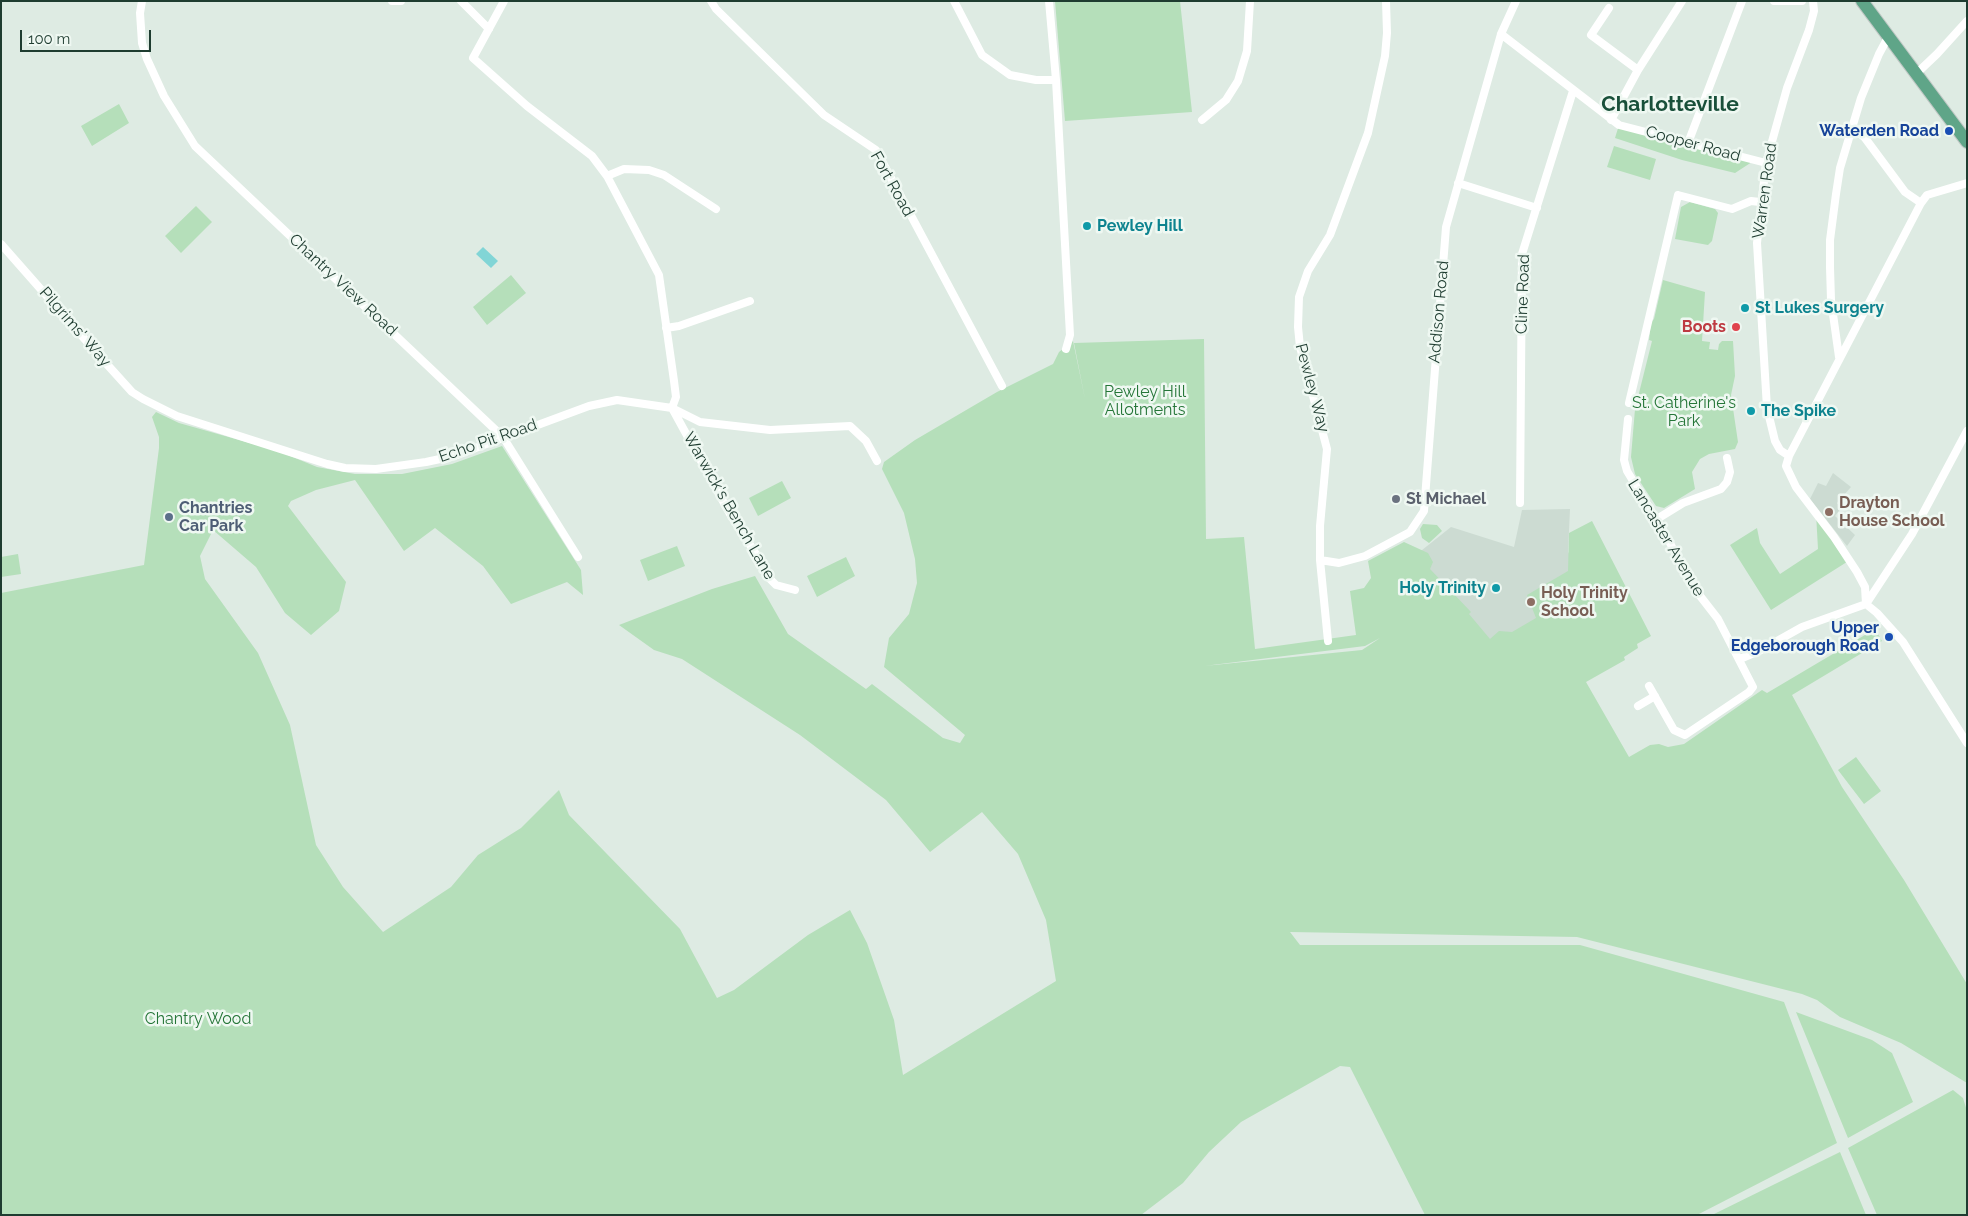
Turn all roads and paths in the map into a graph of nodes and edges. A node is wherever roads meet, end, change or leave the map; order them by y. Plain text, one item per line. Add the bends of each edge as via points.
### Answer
1 (142, 1) edge
2 (392, 1) edge
3 (401, 1) edge
4 (461, 1) edge
5 (504, 1) edge
6 (711, 1) edge
7 (954, 1) edge
8 (1049, 1) edge
9 (1250, 1) edge
10 (1386, 1) edge
11 (1516, 1) edge
12 (1682, 1) edge
13 (1742, 1) edge
14 (1774, 1) edge
15 (1802, 1) edge
16 (1813, 1) edge
17 (1862, 1) edge
18 (1609, 8) dead end
19 (1967, 21) edge
20 (488, 29) junction
21 (1502, 34) junction
22 (1891, 38) junction
23 (1638, 70) junction
24 (1916, 73) junction
25 (1056, 80) junction
26 (1573, 92) junction
27 (1202, 120) dead end
28 (1611, 120) junction
29 (1852, 127) junction
30 (1967, 142) edge
31 (1688, 143) junction
32 (1766, 163) junction
33 (607, 176) junction
34 (1458, 183) junction
35 (1967, 183) edge
36 (1760, 202) junction
37 (1920, 203) junction
38 (1537, 208) junction
39 (716, 209) dead end
40 (1, 244) edge
41 (750, 301) dead end
42 (666, 328) junction
43 (1066, 349) dead end
44 (1840, 358) junction
45 (1002, 386) dead end
46 (1629, 403) dead end
47 (156, 407) joint
48 (672, 408) junction
49 (1628, 419) dead end
50 (1967, 431) edge
51 (503, 436) junction
52 (1789, 456) junction
53 (1727, 458) dead end
54 (876, 461) dead end
55 (1520, 503) dead end
56 (1657, 519) junction
57 (578, 557) dead end
58 (1320, 560) junction
59 (795, 590) dead end
60 (1866, 604) junction
61 (1328, 642) dead end
62 (1740, 659) junction
63 (1649, 686) dead end
64 (1654, 696) junction
65 (1638, 706) dead end
66 (1967, 743) edge

1 - 51 street, Chantry View Road via 142,42 147,59 164,96 195,146
2 - 3 street
4 - 20 street
5 - 20 street
6 - 45 street, Fort Road via 716,10 822,114 876,150
7 - 25 street via 982,55 1010,75
8 - 25 street
9 - 27 street via 1247,51 1238,81 1226,100
10 - 58 street, Pewley Way via 1385,56 1368,133 1330,235 1308,271 1299,297 1300,347 1327,449
11 - 21 street, Addison Road
12 - 23 street
13 - 31 street
14 - 15 street
16 - 32 street, Warren Road via 1809,30 1787,88
17 - 22 main road
18 - 23 street via 1591,35
19 - 24 street
20 - 33 street via 472,58 592,156
21 - 26 street, Cooper Road
21 - 34 street, Addison Road
22 - 24 main road
22 - 29 street via 1886,41 1870,73
23 - 28 street
24 - 30 main road
25 - 43 street via 1070,335
26 - 28 street, Cooper Road
26 - 38 street, Cline Road
28 - 31 street, Cooper Road
29 - 37 street via 1865,138 1905,192
29 - 44 street via 1840,168 1830,240 1831,300
31 - 32 street, Cooper Road
32 - 36 street, Warren Road
33 - 39 street via 624,170 649,170 664,175
33 - 42 street via 659,275
34 - 38 street
34 - 58 street, Addison Road via 1446,228 1424,511 1410,532 1388,545 1349,562
35 - 37 street via 1927,195
36 - 46 street via 1732,209 1678,195
36 - 52 street, Warren Road via 1757,243 1767,408 1775,441
37 - 44 street
38 - 55 street, Cline Road via 1522,254
40 - 47 street, Pilgrims' Way via 132,392
41 - 42 street
42 - 48 street via 676,397
44 - 52 street
47 - 51 street, Echo Pit Road via 194,422 345,468 404,467 454,456
48 - 51 street, Echo Pit Road via 617,400 589,406
48 - 54 street, Echo Pit Road via 700,422 770,430 850,426 866,441
48 - 59 street, Warwick's Bench Lane via 768,577 776,586
49 - 56 street, Lancaster Avenue via 1624,460 1627,471
50 - 60 street via 1912,534
51 - 57 street, Chantry View Road
52 - 60 street via 1786,466 1792,482 1840,545 1864,588
53 - 56 street via 1730,472 1721,489 1683,503
56 - 62 street, Lancaster Avenue via 1685,576 1718,619
58 - 61 street, Pewley Way
60 - 62 street via 1802,627
60 - 66 street via 1903,642
62 - 64 street, Lancaster Avenue via 1752,683 1752,690 1685,735 1674,730
63 - 64 street
64 - 65 street

